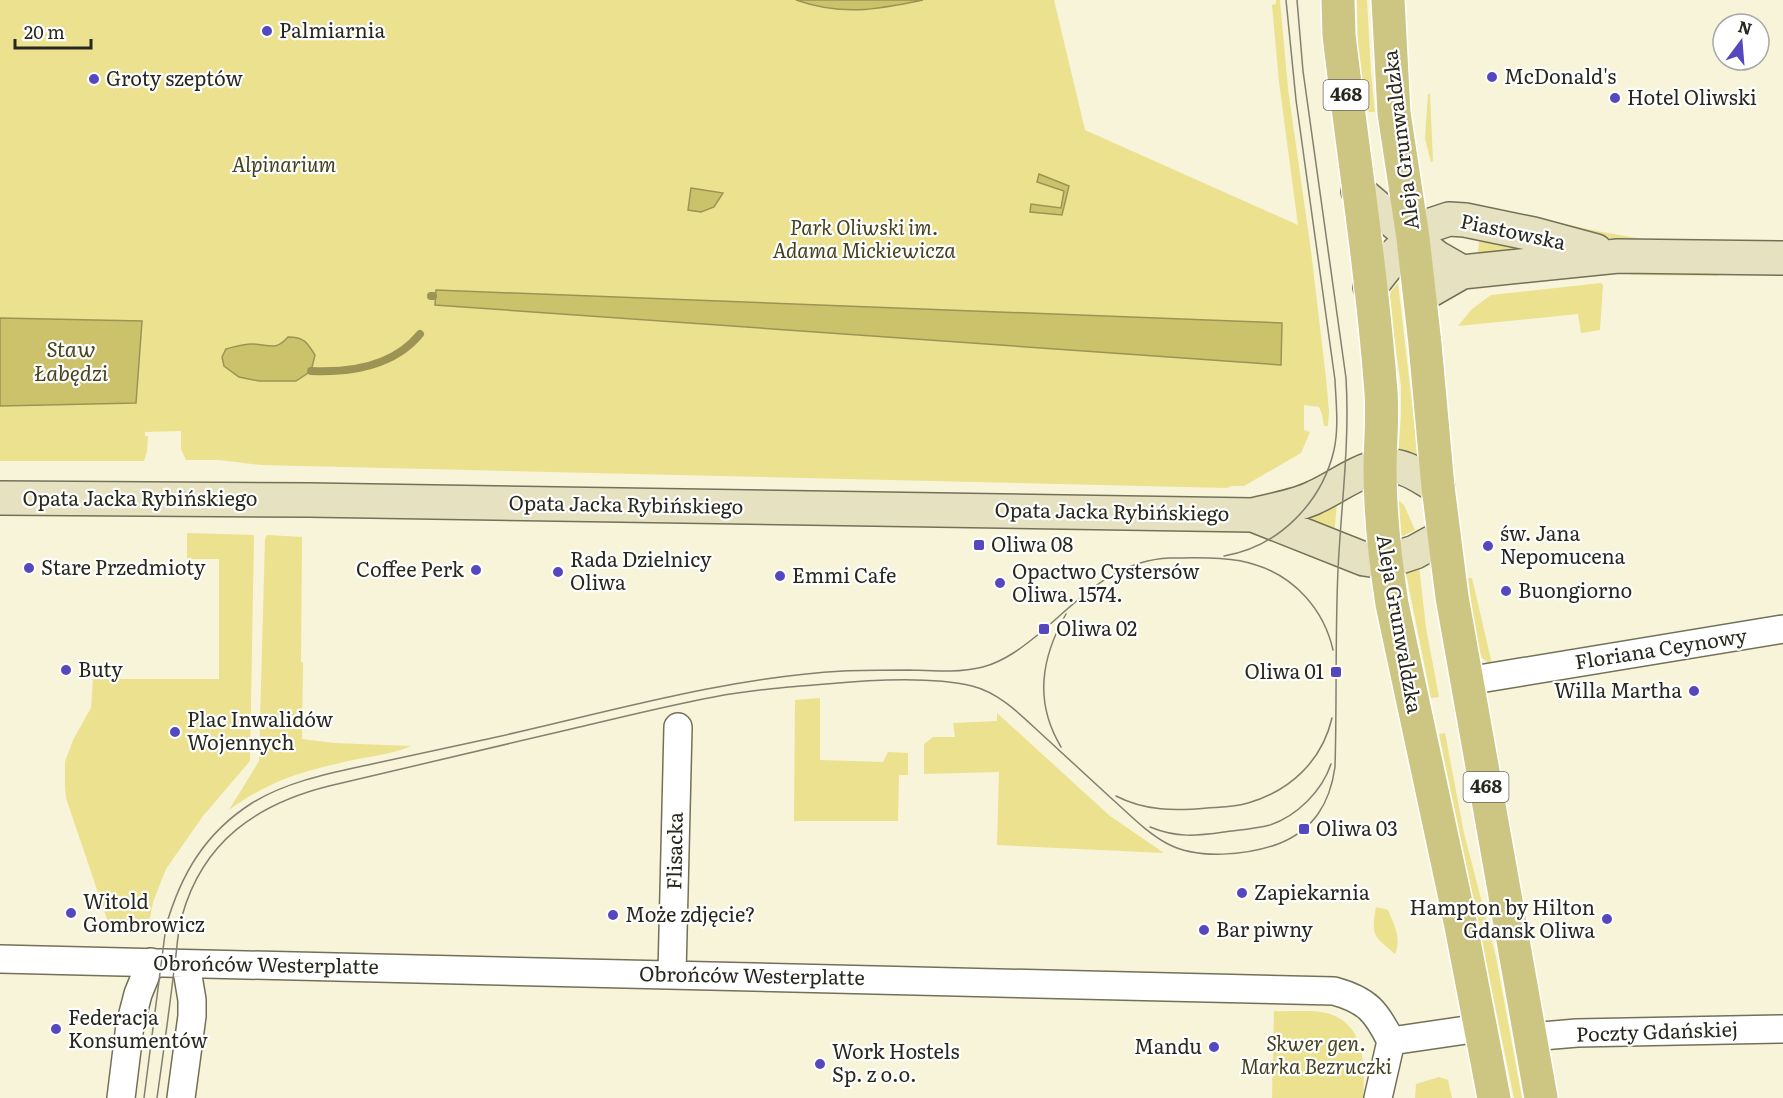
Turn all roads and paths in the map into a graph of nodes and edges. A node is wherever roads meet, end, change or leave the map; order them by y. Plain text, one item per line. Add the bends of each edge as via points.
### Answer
1 (1338, 0) edge
2 (1388, 0) edge
3 (1358, 191) junction
4 (1413, 238) junction
5 (1618, 256) junction
6 (1783, 258) edge
7 (1462, 272) junction
8 (1370, 287) junction
9 (1420, 296) junction
10 (1380, 466) junction
11 (1438, 487) junction
12 (0, 498) edge
13 (1253, 515) junction
14 (1444, 536) junction
15 (1385, 562) junction
16 (1783, 629) edge
17 (1467, 681) junction
18 (678, 728) dead end
19 (0, 958) edge
20 (151, 962) junction
21 (186, 964) junction
22 (672, 974) junction
23 (1480, 1028) junction
24 (1783, 1029) edge
25 (1530, 1037) junction
26 (1391, 1041) junction
27 (121, 1098) edge
28 (181, 1098) edge
29 (1378, 1098) edge
30 (1494, 1098) edge
31 (1541, 1098) edge

1 - 3 main road, Aleja Grunwaldzka / 468
2 - 4 main road, Aleja Grunwaldzka / 468 via 1394,113
3 - 4 main road
3 - 8 main road, Aleja Grunwaldzka / 468
4 - 5 main road, Piastowska via 1431,225 1465,219
4 - 7 main road
4 - 8 main road, Piastowska
4 - 9 main road, Aleja Grunwaldzka / 468
5 - 6 main road, Piastowska
5 - 7 main road, Piastowska
7 - 9 main road, Piastowska
8 - 10 main road, Aleja Grunwaldzka / 468 via 1382,410
9 - 11 main road, Aleja Grunwaldzka / 468
10 - 11 main road via 1406,469
10 - 13 main road, Opata Jacka Rybińskiego via 1314,498
10 - 15 main road, Aleja Grunwaldzka / 468
11 - 14 main road, Aleja Grunwaldzka / 468
12 - 13 main road, Opata Jacka Rybińskiego
13 - 15 main road, Opata Jacka Rybińskiego via 1364,559
14 - 15 main road
14 - 17 main road, Aleja Grunwaldzka / 468
15 - 23 main road, Aleja Grunwaldzka / 468
16 - 17 street, Floriana Ceynowy
17 - 25 main road, Aleja Grunwaldzka / 468
18 - 22 street, Flisacka
19 - 20 street, Obrońców Westerplatte
20 - 21 street, Obrońców Westerplatte
20 - 27 street via 130,1025
21 - 22 street, Obrońców Westerplatte
21 - 28 street via 192,1016
22 - 26 street, Obrońców Westerplatte via 1334,991 1353,996 1370,1008
23 - 26 street
23 - 30 main road, Aleja Grunwaldzka / 468
24 - 25 street, Poczty Gdańskiej
25 - 31 main road, Aleja Grunwaldzka / 468
26 - 29 street

